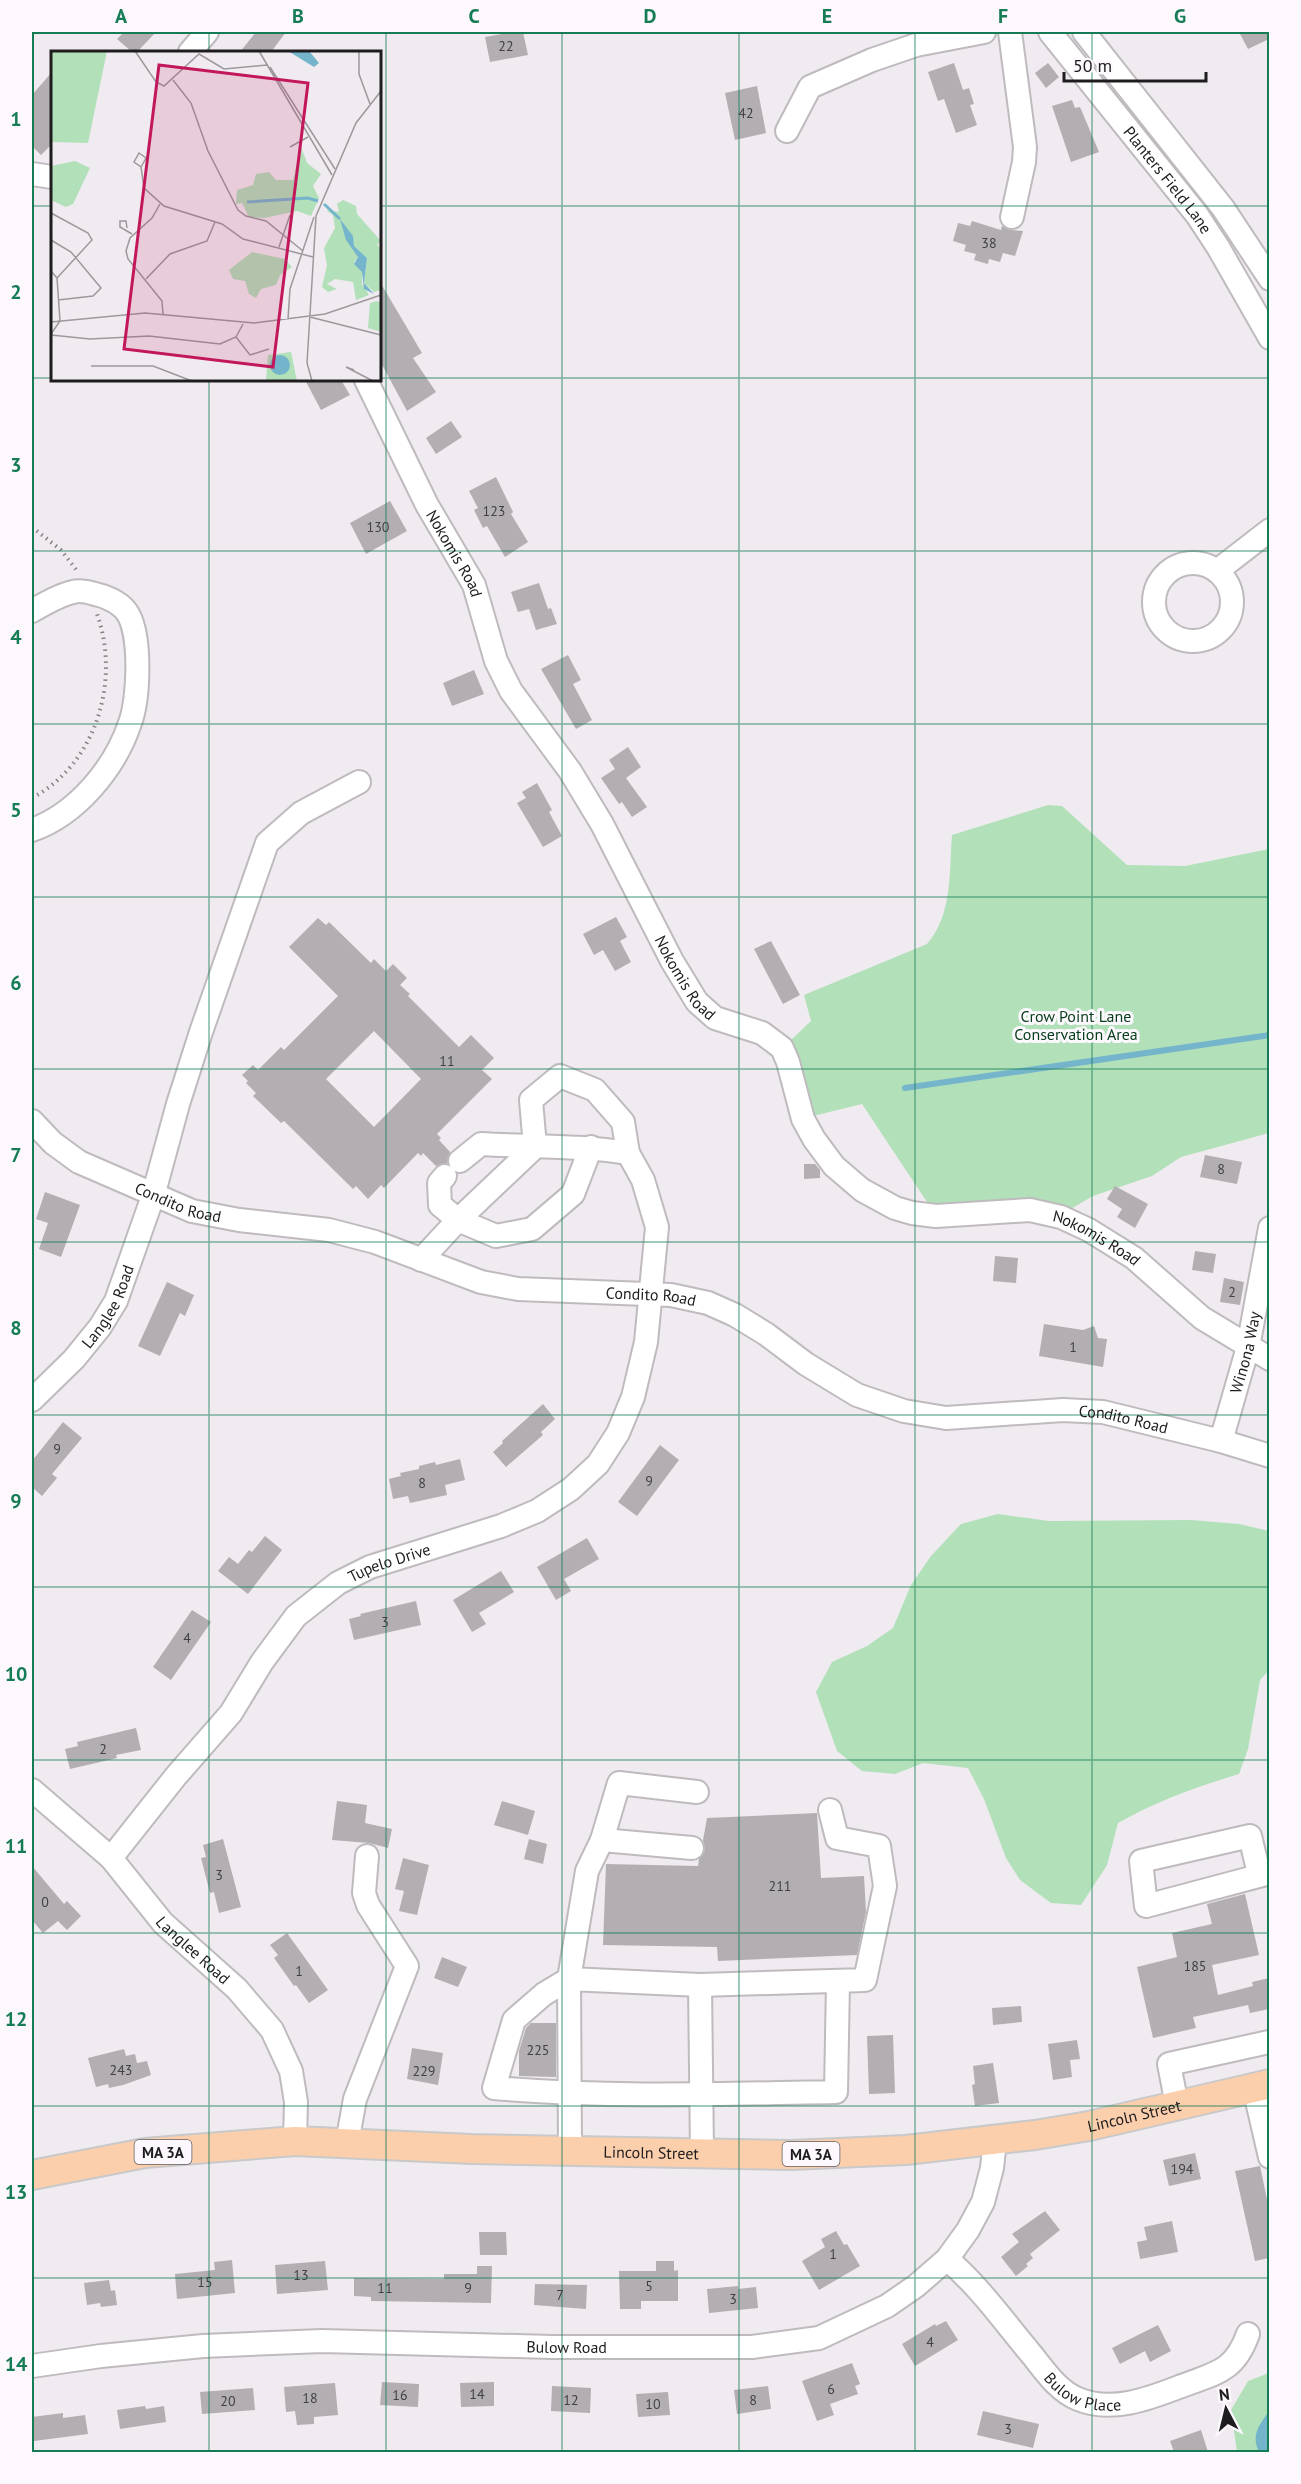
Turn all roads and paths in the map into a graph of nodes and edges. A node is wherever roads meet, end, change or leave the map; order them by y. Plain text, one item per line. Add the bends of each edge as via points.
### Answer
1 (207, 32) edge
2 (984, 32) edge
3 (1010, 32) edge
4 (1050, 32) edge
5 (1084, 32) edge
6 (191, 51) edge
7 (787, 131) dead end
8 (32, 174) edge
9 (51, 177) edge
10 (1012, 217) dead end
11 (1269, 279) edge
12 (1261, 300) edge
13 (1269, 338) edge
14 (366, 381) edge
15 (32, 527) edge
16 (1269, 530) edge
17 (1217, 571) dead end
18 (89, 592) junction
19 (32, 611) edge
20 (359, 782) dead end
21 (32, 798) edge
22 (32, 830) edge
23 (32, 1120) edge
24 (534, 1147) junction
25 (591, 1147) junction
26 (628, 1153) junction
27 (153, 1196) junction
28 (458, 1220) junction
29 (1269, 1228) edge
30 (421, 1260) junction
31 (649, 1295) junction
32 (1248, 1347) junction
33 (1269, 1359) edge
34 (32, 1400) edge
35 (1221, 1441) junction
36 (1269, 1456) edge
37 (32, 1790) edge
38 (697, 1792) dead end
39 (830, 1810) dead end
40 (602, 1840) junction
41 (692, 1848) dead end
42 (367, 1856) dead end
43 (111, 1858) junction
44 (1264, 1873) edge
45 (568, 1979) junction
46 (838, 1982) junction
47 (700, 1985) junction
48 (1269, 2042) edge
49 (1262, 2086) edge
50 (569, 2094) junction
51 (701, 2095) junction
52 (1177, 2105) junction
53 (995, 2140) junction
54 (295, 2141) junction
55 (347, 2143) junction
56 (570, 2151) junction
57 (702, 2153) junction
58 (1269, 2157) edge
59 (32, 2175) edge
60 (947, 2259) junction
61 (1248, 2334) dead end
62 (32, 2366) edge

1 - 6 street
2 - 7 street via 916,45 810,87
3 - 10 street via 1024,147
4 - 12 street, Planters Field Lane
5 - 11 street, Planters Field Lane via 1223,208
8 - 9 street
12 - 13 street, Planters Field Lane
14 - 32 street, Nokomis Road via 427,505 474,585 496,661 510,690 591,806 697,1002 715,1018 762,1033 782,1048 803,1119 834,1166 862,1190 912,1213 936,1216 1030,1210 1061,1216 1134,1258 1202,1318
15 - 18 path via 61,550
16 - 17 street
18 - 19 street via 74,591
18 - 21 path via 106,653 103,702 81,754 65,774
18 - 22 street via 106,596 126,612 135,637 138,692 130,723 109,766 82,799 50,823
20 - 27 street, Langlee Road via 301,813 267,843 201,1032
23 - 27 street, Condito Road via 53,1143 79,1162
24 - 25 street
24 - 26 street, Tupelo Drive via 531,1100 560,1076 595,1090 623,1122
24 - 28 street
24 - 28 street via 481,1144 452,1168 439,1184 440,1205
25 - 26 street
25 - 28 street via 573,1194 532,1229 496,1236
26 - 31 street, Tupelo Drive via 643,1180 657,1227
27 - 30 street, Condito Road via 192,1211 329,1230
27 - 34 street, Langlee Road via 116,1301 74,1359
28 - 30 street
29 - 32 street, Winona Way
30 - 31 street, Condito Road via 481,1282 518,1289
31 - 35 street, Condito Road via 708,1303 735,1315 857,1395 904,1411 946,1418 1064,1410 1103,1412
31 - 43 street, Tupelo Drive via 646,1342 633,1397 618,1433 598,1464 571,1489 537,1511 370,1567 338,1583 296,1616 231,1713
32 - 33 street, Nokomis Road
32 - 35 street, Winona Way
35 - 36 street, Condito Road
37 - 43 street, Langlee Road
38 - 40 street via 619,1783
39 - 46 street via 837,1838 879,1846 885,1886 865,1980
40 - 41 street
40 - 45 street via 587,1871
42 - 55 street via 364,1893 368,1905 407,1966 355,2099
43 - 54 street, Langlee Road via 163,1923 237,1989 272,2030 291,2071 296,2102
44 - 44 street via 1146,1906 1140,1861 1250,1836
45 - 47 street
45 - 50 street
45 - 50 street via 514,2020 494,2088
46 - 47 street
46 - 51 street via 836,2092
47 - 51 street
48 - 52 street via 1169,2064
49 - 52 main road, Lincoln Street / MA 3A
49 - 58 street
50 - 51 street
50 - 56 street
51 - 57 street
52 - 53 main road, Lincoln Street / MA 3A via 1089,2126
53 - 57 main road, Lincoln Street / MA 3A via 917,2149 791,2155
53 - 60 street, Bulow Road via 982,2202
54 - 55 main road, Lincoln Street / MA 3A
54 - 59 main road, Lincoln Street / MA 3A via 145,2153
55 - 56 main road, Lincoln Street / MA 3A
56 - 57 main road, Lincoln Street / MA 3A
60 - 61 street, Bulow Place via 966,2275 1057,2385 1091,2403 1132,2403 1225,2369 1241,2353
60 - 62 street, Bulow Road via 887,2306 819,2338 752,2347 322,2341 203,2346

